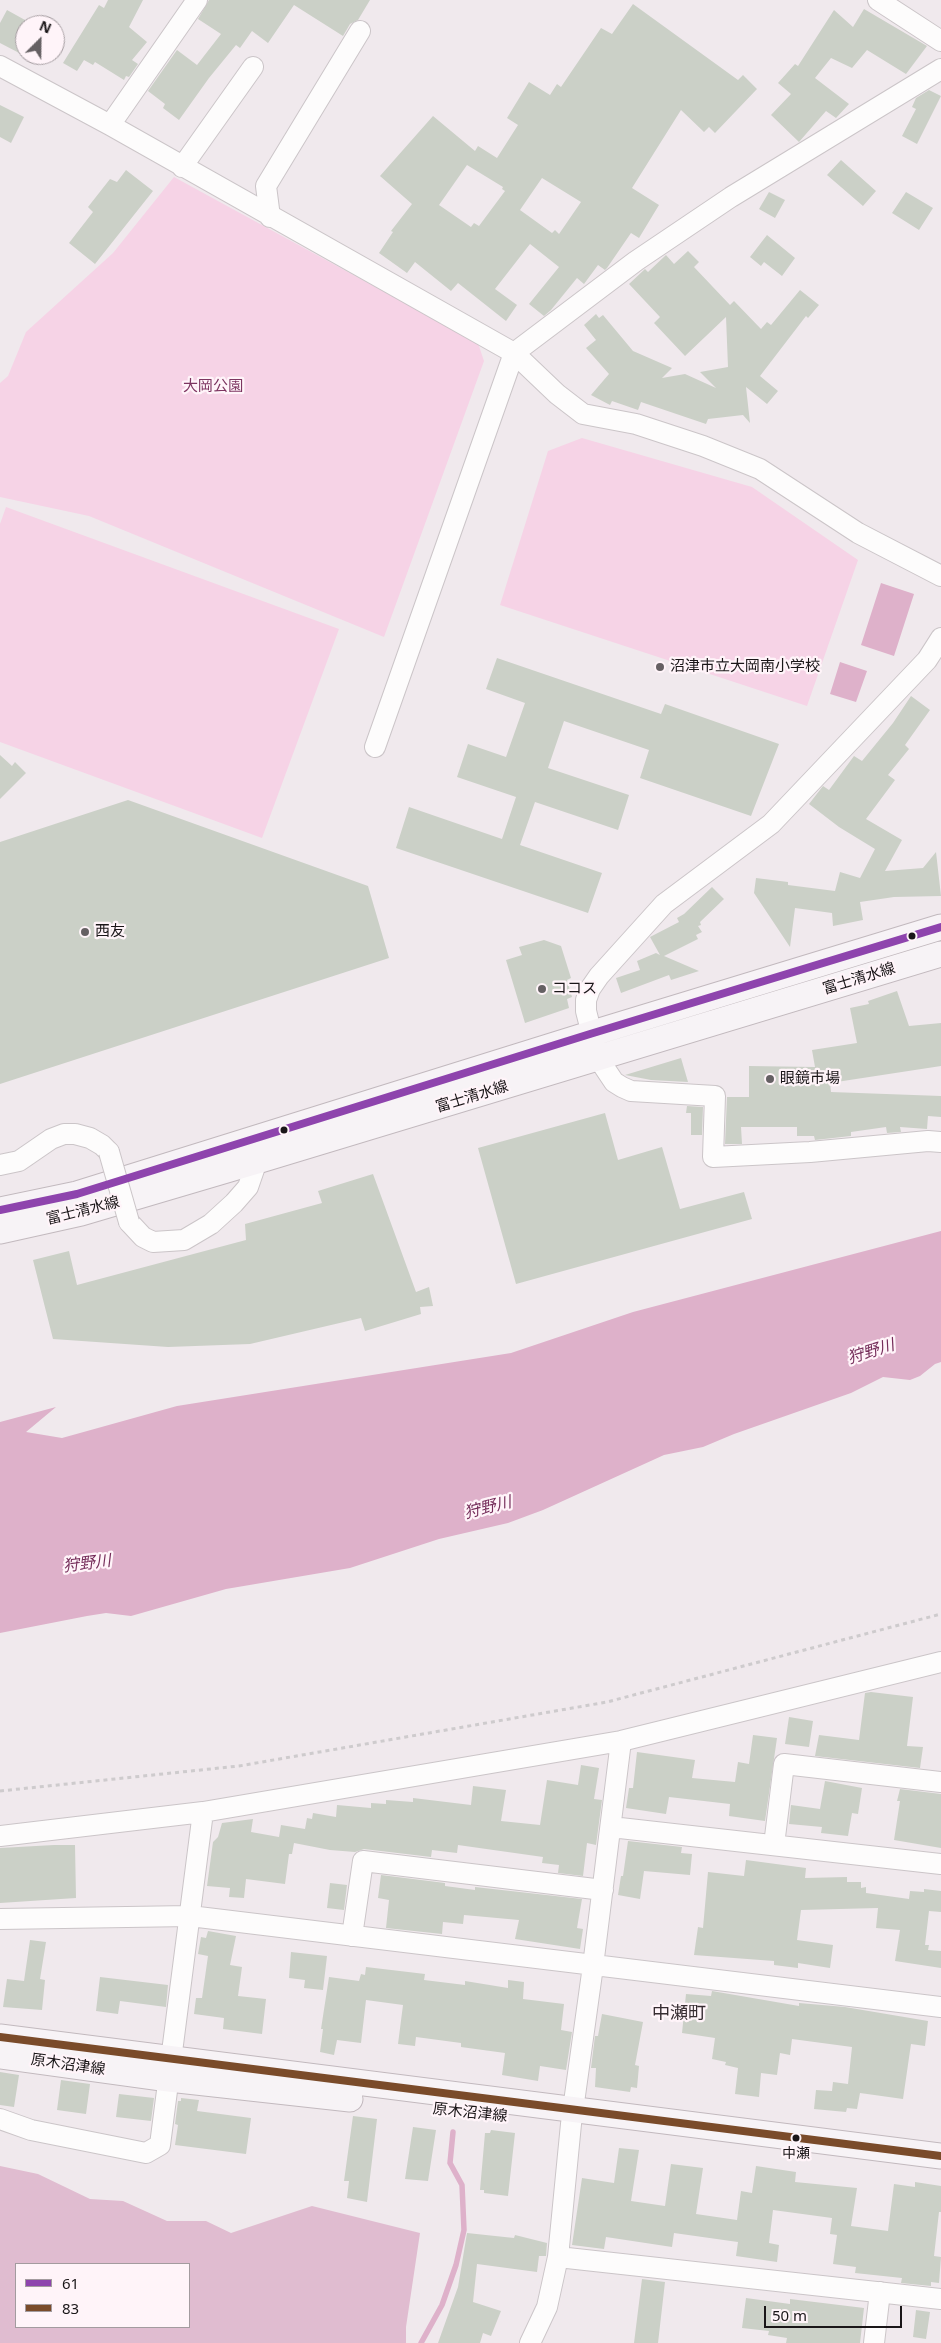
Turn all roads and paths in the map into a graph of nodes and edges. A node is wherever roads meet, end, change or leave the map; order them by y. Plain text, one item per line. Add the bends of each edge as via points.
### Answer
1 (198, 0) edge
2 (878, 0) edge
3 (360, 31) dead end
4 (940, 38) edge
5 (0, 66) edge
6 (253, 67) dead end
7 (941, 69) edge
8 (110, 125) junction
9 (182, 167) junction
10 (270, 217) junction
11 (514, 353) junction
12 (941, 576) edge
13 (941, 638) edge
14 (934, 665) edge
15 (375, 747) dead end
16 (941, 928) edge
17 (941, 954) edge
18 (590, 1034) junction
19 (598, 1058) junction
20 (941, 1142) edge
21 (257, 1162) junction
22 (0, 1165) edge
23 (0, 1210) edge
24 (0, 1231) edge
25 (941, 1614) edge
26 (941, 1662) edge
27 (621, 1741) junction
28 (941, 1782) edge
29 (0, 1792) edge
30 (204, 1812) junction
31 (611, 1827) junction
32 (0, 1836) edge
33 (774, 1845) junction
34 (941, 1864) edge
35 (603, 1890) junction
36 (190, 1916) junction
37 (0, 1919) edge
38 (352, 1936) junction
39 (593, 1966) junction
40 (941, 2007) edge
41 (0, 2038) edge
42 (0, 2056) edge
43 (171, 2069) junction
44 (572, 2117) junction
45 (0, 2119) edge
46 (941, 2156) edge
47 (941, 2169) edge
48 (558, 2257) junction
49 (880, 2292) junction
50 (941, 2299) edge
51 (530, 2343) edge
52 (874, 2343) edge

1 - 8 street
2 - 4 street
3 - 10 street via 266,186
5 - 8 street
6 - 9 street
7 - 11 street via 731,197 636,261
8 - 9 street
9 - 10 street
10 - 11 street
11 - 12 street via 556,394 583,414 636,424 760,469 858,533
11 - 15 street
13 - 14 street
14 - 18 street via 771,824 664,904 590,989 586,1011
16 - 18 main road, 富士清水線
17 - 19 main road, 富士清水線
18 - 19 street
18 - 23 main road, 富士清水線 via 77,1194
19 - 20 street via 614,1082 631,1091 715,1096 713,1157
19 - 21 main road, 富士清水線
21 - 22 street, bridge via 248,1187 211,1224 184,1240 153,1242 143,1237 129,1222 109,1152 90,1138 64,1134 19,1161
21 - 24 main road, 富士清水線 via 81,1213
25 - 29 path via 607,1702 239,1766
26 - 27 street
27 - 30 street
27 - 31 street
28 - 33 street via 784,1764
30 - 32 street
30 - 36 street
31 - 33 street
31 - 35 street
33 - 34 street
35 - 38 street via 362,1861
35 - 39 street
36 - 37 street
36 - 38 street
36 - 43 street
38 - 39 street
39 - 40 street
39 - 44 street
41 - 43 main road, 原木沼津線
42 - 43 main road, 原木沼津線
43 - 44 main road, 原木沼津線
43 - 45 street via 160,2145 146,2153 31,2130
44 - 46 main road, 原木沼津線
44 - 47 main road, 原木沼津線
44 - 48 street
48 - 49 street
48 - 51 street via 546,2307
49 - 50 street
49 - 52 street

